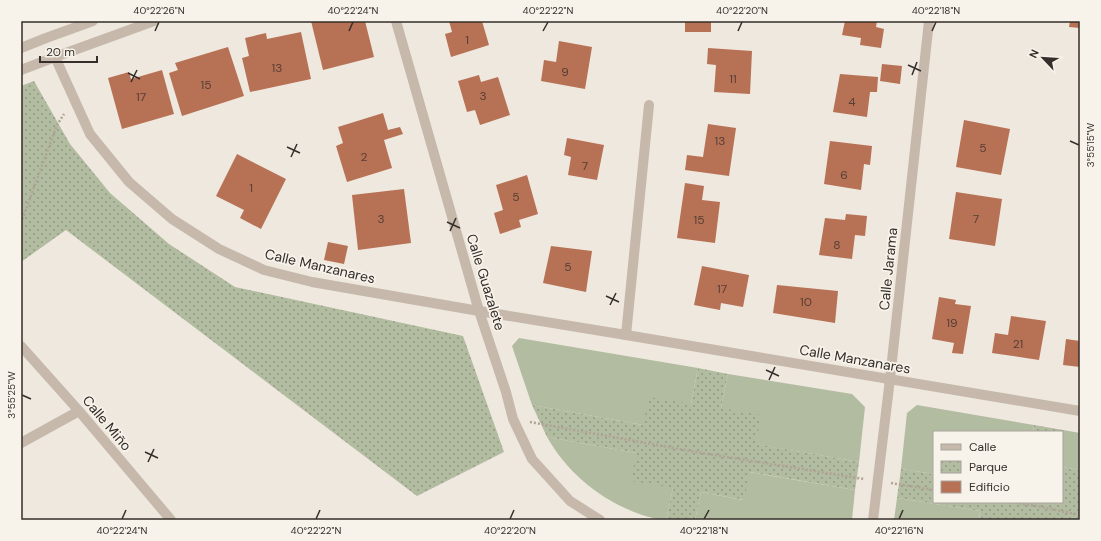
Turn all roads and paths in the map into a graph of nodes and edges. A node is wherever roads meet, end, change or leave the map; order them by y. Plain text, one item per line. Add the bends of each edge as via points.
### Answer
1 (93, 21) edge
2 (154, 21) edge
3 (396, 21) edge
4 (929, 21) edge
5 (21, 48) edge
6 (55, 56) junction
7 (21, 70) edge
8 (74, 99) junction
9 (649, 105) dead end
10 (21, 223) edge
11 (479, 311) junction
12 (626, 335) junction
13 (21, 346) edge
14 (890, 379) junction
15 (79, 411) junction
16 (1080, 411) edge
17 (513, 419) junction
18 (21, 443) edge
19 (878, 481) junction
20 (933, 490) edge
21 (1017, 503) edge
22 (1080, 515) edge
23 (171, 520) edge
24 (600, 520) edge
25 (873, 520) edge

1 - 5 street
2 - 6 street
3 - 11 street, Calle Guazalete
4 - 14 street, Calle Jarama
6 - 7 street
6 - 8 street, Calle Manzanares
8 - 10 path via 57,125
8 - 11 street, Calle Manzanares via 90,134 129,182 172,219 218,249 264,270 312,282
9 - 12 street
11 - 12 street, Calle Manzanares
11 - 17 street, Calle Guazalete
12 - 14 street, Calle Manzanares
13 - 15 street, Calle Miño
14 - 16 street, Calle Manzanares
14 - 19 street, Calle Jarama
15 - 18 street
15 - 23 street, Calle Miño
17 - 19 path
17 - 24 street, Calle Guazalete via 532,459 570,501
19 - 20 path
19 - 25 street, Calle Jarama
21 - 22 path

